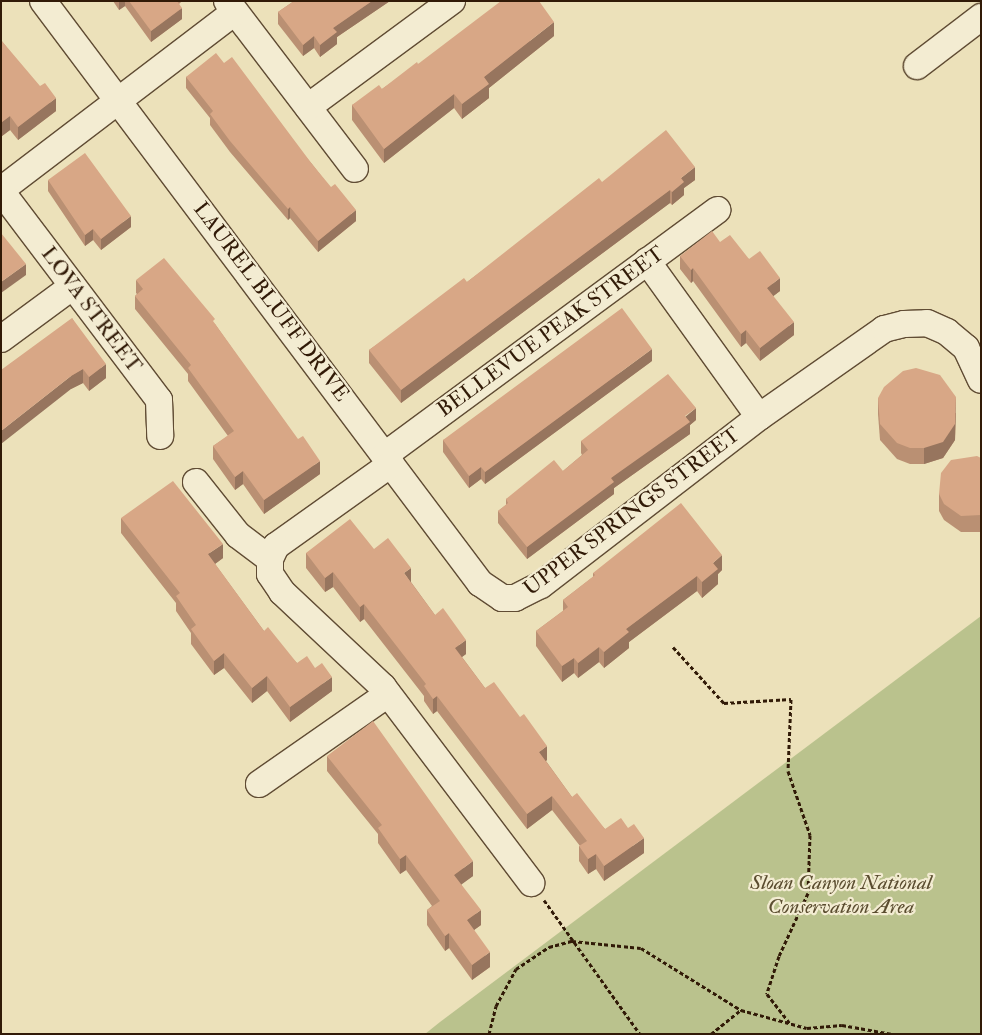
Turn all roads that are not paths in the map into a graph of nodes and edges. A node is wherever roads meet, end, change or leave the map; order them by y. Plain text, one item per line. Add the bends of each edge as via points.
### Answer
1 (43, 1) edge
2 (452, 1) edge
3 (231, 6) edge
4 (981, 17) edge
5 (917, 66) dead end
6 (118, 101) junction
7 (308, 107) junction
8 (355, 169) dead end
9 (1, 190) edge
10 (717, 210) dead end
11 (647, 261) junction
12 (73, 286) junction
13 (1, 339) edge
14 (981, 380) edge
15 (759, 417) junction
16 (160, 436) dead end
17 (388, 459) junction
18 (196, 482) dead end
19 (270, 559) junction
20 (502, 598) joint
21 (388, 694) junction
22 (259, 784) dead end
23 (531, 883) road end

1 - 6 street, LAUREL BLUFF DRIVE
2 - 7 street
3 - 6 street
3 - 7 street
4 - 5 street
6 - 9 street
6 - 17 street, LAUREL BLUFF DRIVE
7 - 8 street
9 - 12 street, LOVA STREET
10 - 11 street, BELLEVUE PEAK STREET
11 - 15 street
11 - 17 street, BELLEVUE PEAK STREET
12 - 13 street
12 - 16 street, LOVA STREET via 160,400
14 - 15 street, UPPER SPRINGS STREET via 966,348 947,332 926,323 904,324 865,339
15 - 20 street, UPPER SPRINGS STREET via 541,586 522,596
17 - 19 street, BELLEVUE PEAK STREET via 310,525 282,541
17 - 20 street, LAUREL BLUFF DRIVE via 480,583
18 - 19 street via 238,535
19 - 21 street via 270,574 282,592
21 - 22 street
21 - 23 street

